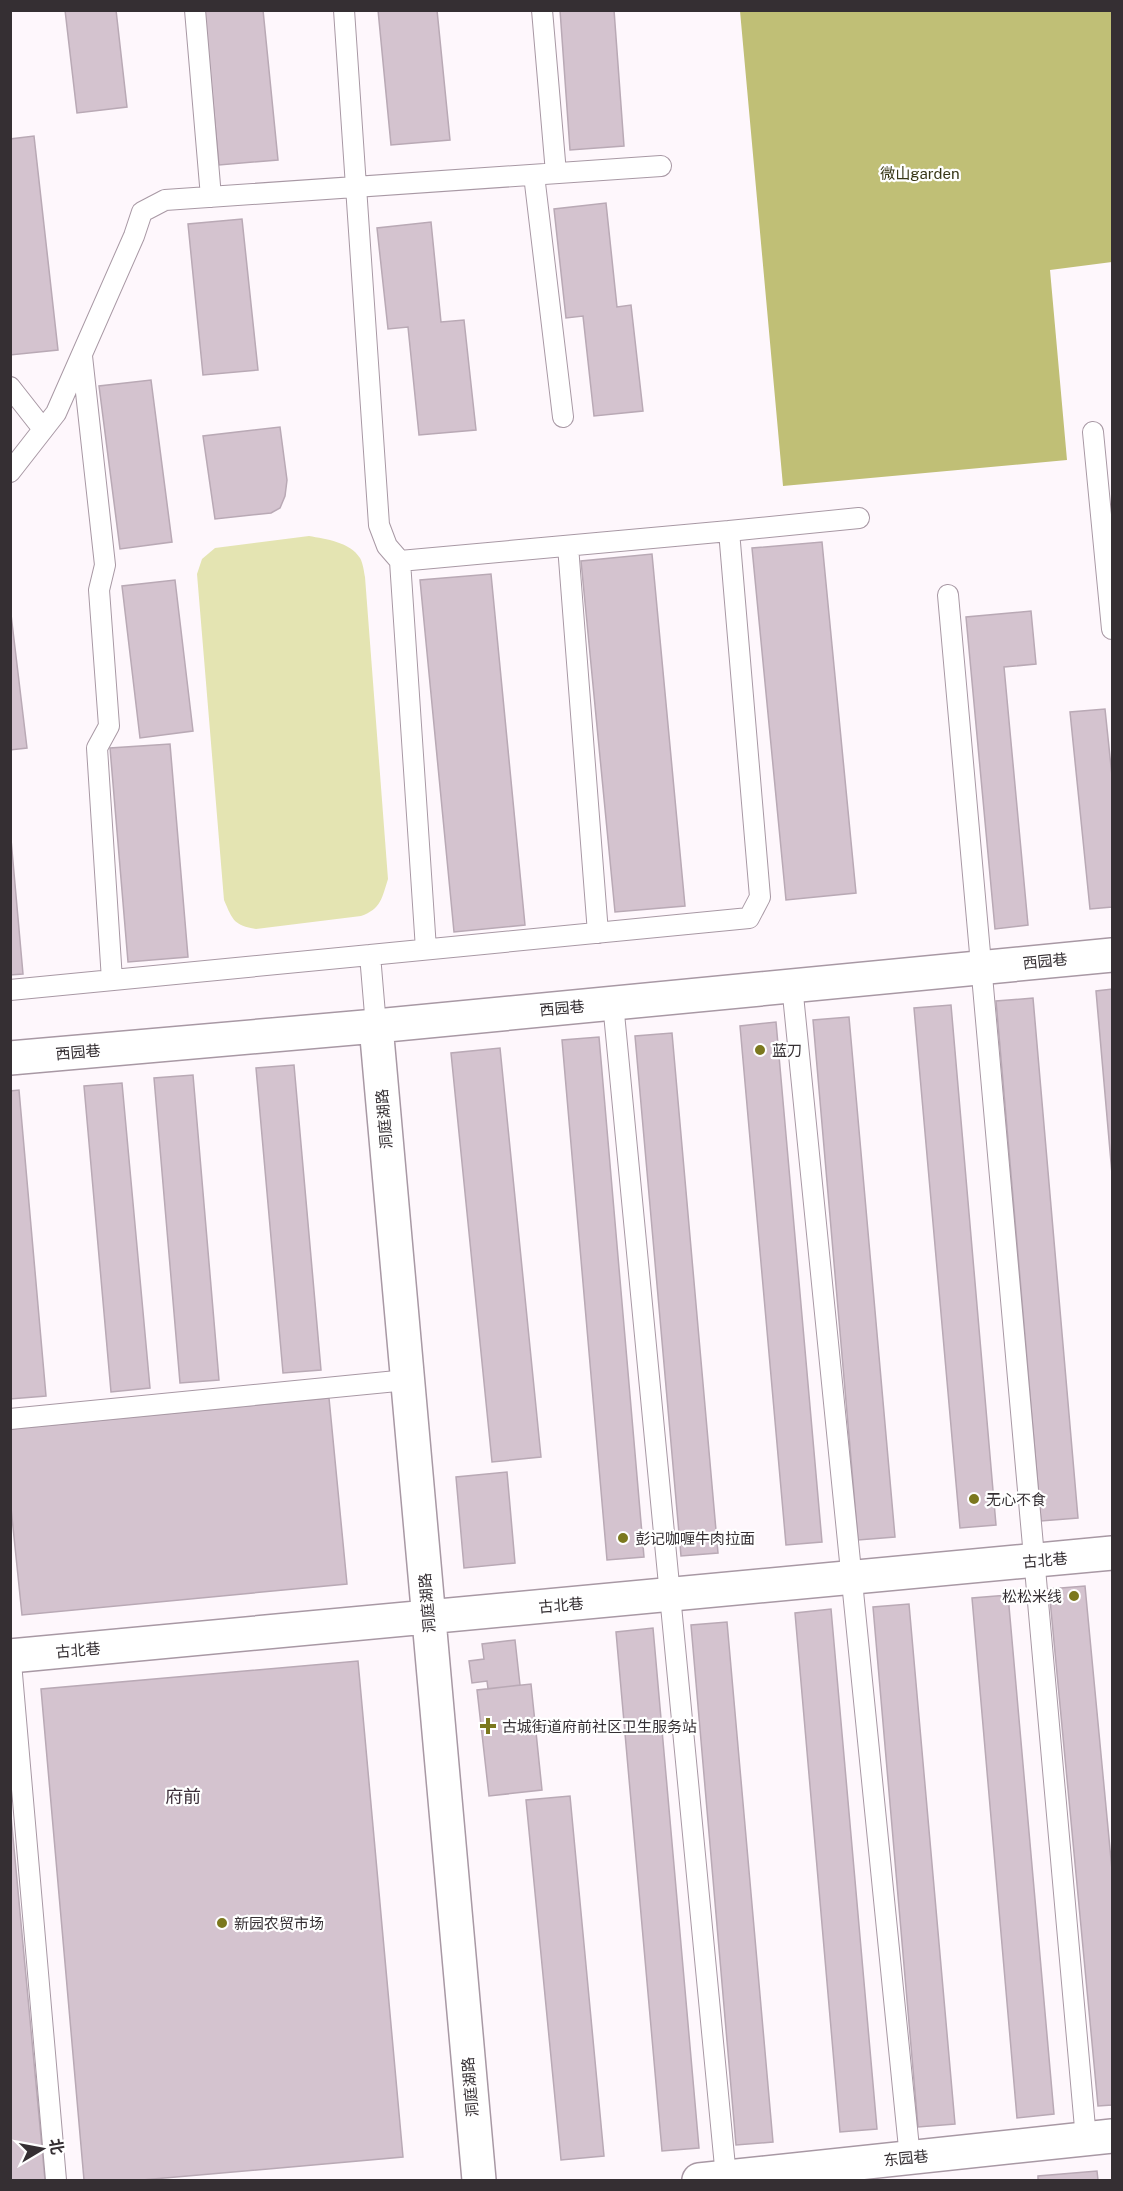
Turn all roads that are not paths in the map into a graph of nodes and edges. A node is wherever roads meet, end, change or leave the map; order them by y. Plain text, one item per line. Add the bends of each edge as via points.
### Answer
1 (195, 10) edge
2 (344, 10) edge
3 (542, 10) edge
4 (662, 166) dead end
5 (556, 173) junction
6 (534, 175) junction
7 (356, 187) junction
8 (211, 197) junction
9 (82, 353) junction
10 (10, 387) edge
11 (563, 417) dead end
12 (44, 429) junction
13 (1093, 432) dead end
14 (10, 472) edge
15 (859, 518) dead end
16 (729, 531) junction
17 (568, 546) junction
18 (400, 561) junction
19 (948, 595) dead end
20 (1113, 629) edge
21 (598, 933) junction
22 (426, 949) junction
23 (1113, 954) edge
24 (370, 955) junction
25 (982, 967) junction
26 (112, 980) junction
27 (792, 986) junction
28 (10, 990) edge
29 (613, 1003) junction
30 (376, 1026) junction
31 (10, 1058) edge
32 (407, 1380) junction
33 (10, 1419) edge
34 (1113, 1553) edge
35 (1034, 1561) junction
36 (850, 1578) junction
37 (670, 1594) junction
38 (428, 1617) junction
39 (10, 1651) edge
40 (11, 1656) edge
41 (1099, 2137) edge
42 (910, 2158) junction
43 (712, 2179) edge
44 (56, 2181) edge
45 (478, 2181) edge

1 - 8 lane
2 - 7 lane
3 - 5 lane
4 - 5 lane
5 - 6 lane
6 - 7 lane
6 - 11 lane
7 - 8 lane
7 - 18 lane via 379,525 387,546
8 - 9 lane via 165,200 142,212
9 - 12 lane via 56,413
9 - 26 lane via 105,566 99,590 109,726 97,748
10 - 12 lane
12 - 14 lane
13 - 20 lane
15 - 16 lane
16 - 17 lane
16 - 21 lane via 760,897 749,918
17 - 18 lane
17 - 21 lane
18 - 22 lane
19 - 25 lane
21 - 22 lane
22 - 24 lane
23 - 25 street, 西园巷
24 - 26 lane
24 - 30 lane
25 - 27 street, 西园巷
25 - 35 lane
26 - 28 lane
27 - 29 street, 西园巷
27 - 36 lane
29 - 30 street, 西园巷
29 - 37 lane
30 - 31 street, 西园巷
30 - 32 street, 洞庭湖路
32 - 33 lane
32 - 38 street, 洞庭湖路
34 - 35 street, 古北巷
35 - 36 street, 古北巷
35 - 41 lane
36 - 37 street, 古北巷
36 - 42 lane
37 - 38 street, 古北巷
37 - 43 lane
38 - 40 street, 古北巷
38 - 45 street, 洞庭湖路
39 - 40 lane
40 - 44 lane
41 - 42 street, 东园巷
42 - 43 street, 东园巷

